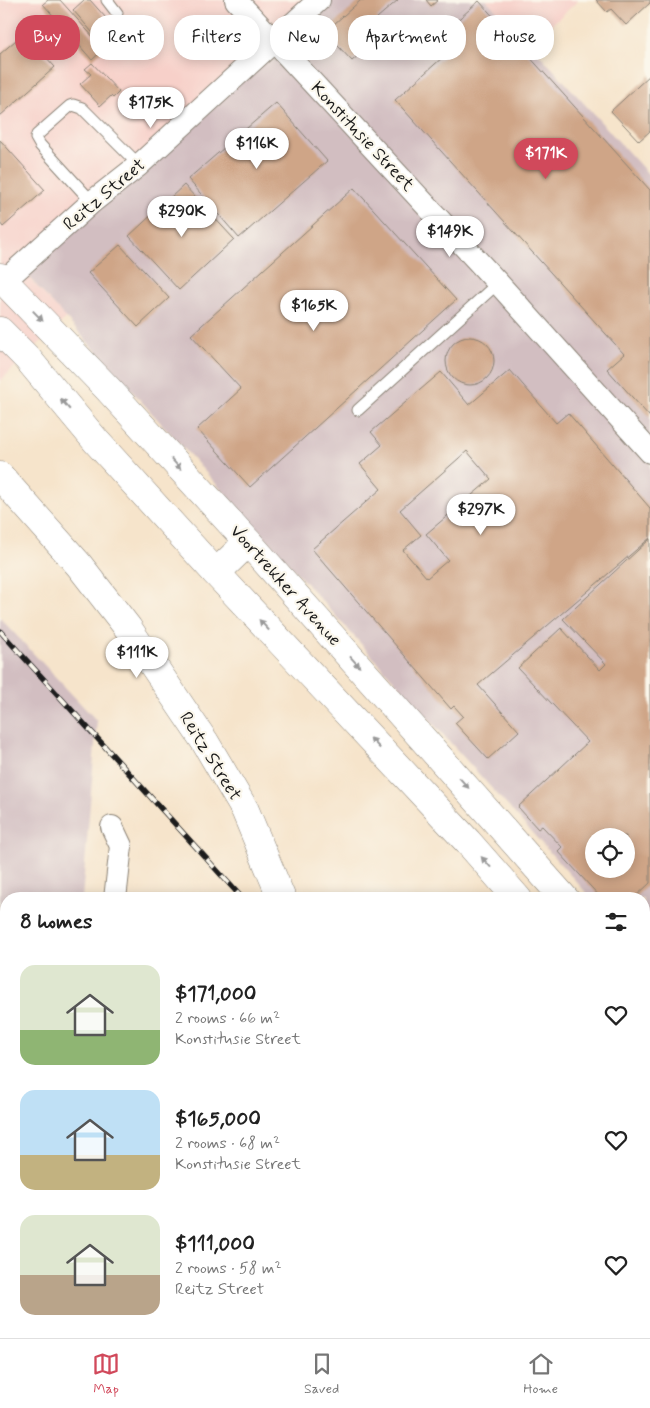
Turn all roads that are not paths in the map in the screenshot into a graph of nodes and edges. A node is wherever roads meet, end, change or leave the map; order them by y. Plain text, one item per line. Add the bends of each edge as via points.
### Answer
1 (106, 0) edge
2 (236, 0) edge
3 (319, 0) edge
4 (117, 14) dead end
5 (303, 15) edge
6 (270, 37) edge
7 (270, 45) edge
8 (292, 60) edge
9 (139, 165) junction
10 (92, 202) junction
11 (1, 281) edge
12 (498, 283) junction
13 (0, 331) edge
14 (358, 410) dead end
15 (150, 434) junction
16 (650, 452) edge
17 (116, 462) junction
18 (0, 476) edge
19 (248, 542) junction
20 (216, 573) junction
21 (494, 817) junction
22 (112, 827) dead end
23 (468, 842) junction
24 (279, 890) edge
25 (116, 892) edge
26 (512, 892) edge
27 (559, 892) edge

1 - 4 lane
2 - 6 street, Konstitusie Street
3 - 5 street, Reitz Street
7 - 9 street, Reitz Street
8 - 12 street, Konstitusie Street
9 - 10 street, Reitz Street
9 - 10 lane via 82,108 70,106 36,138
10 - 11 street, Reitz Street
11 -> 15 main road, Voortrekker Avenue
12 - 14 lane
12 - 16 street, Konstitusie Street
17 -> 13 main road
15 - 17 main road
15 -> 19 main road, Voortrekker Avenue
17 - 20 main road
18 - 24 main road, Reitz Street via 79,565 128,628 205,742 245,810
19 - 20 main road
19 -> 21 main road, Voortrekker Avenue
23 -> 20 main road
21 - 23 main road
21 - 27 main road, Voortrekker Avenue
22 - 25 street via 121,846
26 -> 23 main road

